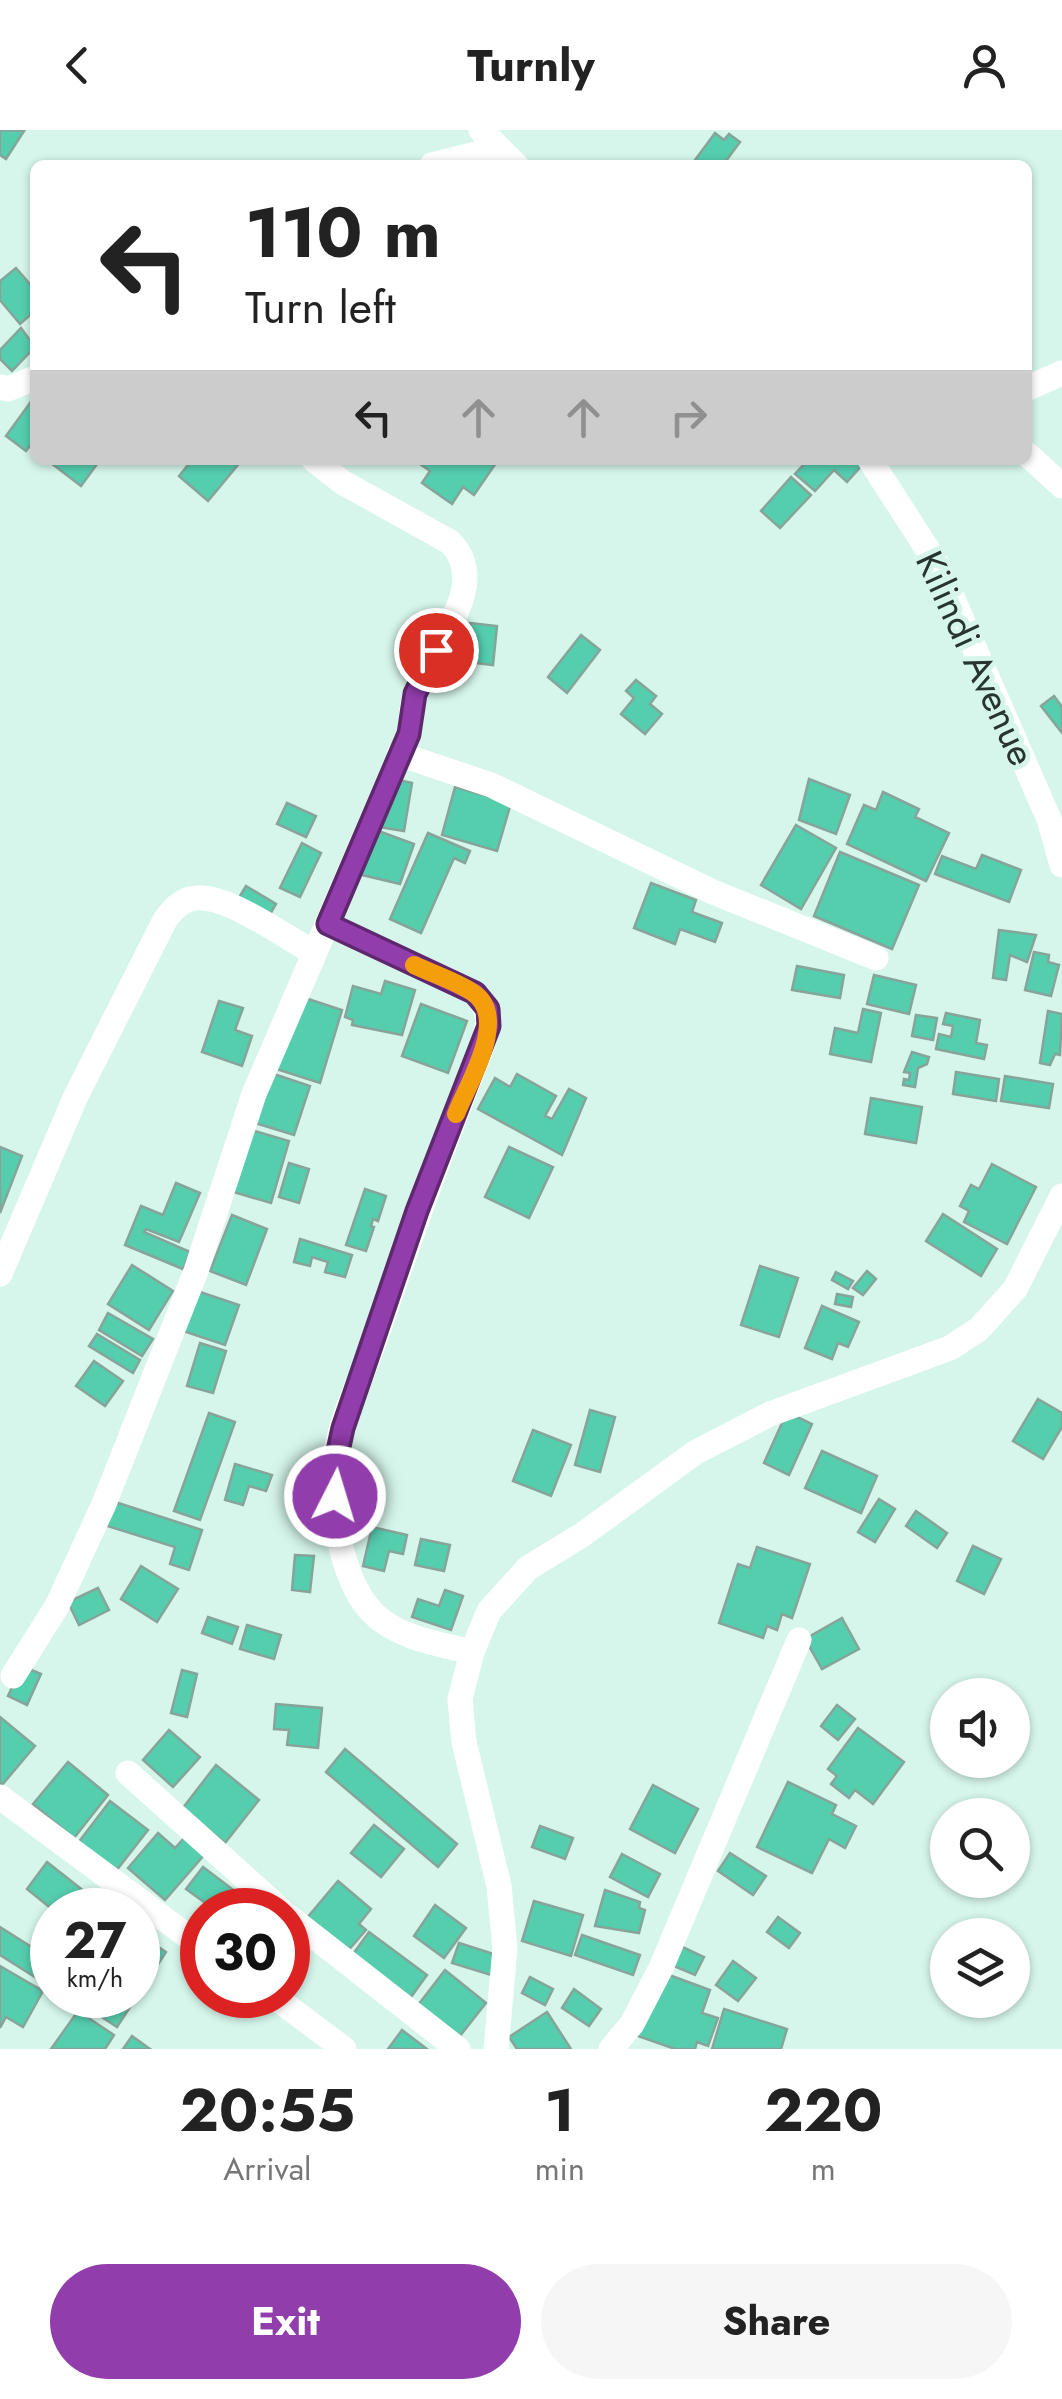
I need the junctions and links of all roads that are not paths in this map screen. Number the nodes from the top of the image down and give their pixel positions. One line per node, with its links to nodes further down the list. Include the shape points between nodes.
1 (498, 148): 2 (street)
2 (451, 160)
3 (1062, 373): 5 (street)
4 (30, 380): 6 (street)
5 (1032, 386)
6 (3, 393)
7 (1032, 460): 10 (street)
8 (320, 465): 11 (street, via 450,542 468,572 415,694)
9 (873, 465): 12 (street, Kilindi Avenue, via 939,566 1050,819)
10 (1062, 486)
11 (399, 754): 13 (street); 15 (street, via 491,785 713,892)
12 (1062, 865)
13 (328, 924): 14 (street); 19 (street, via 475,993 488,1009 485,1038 417,1211 333,1474 352,1580 374,1614 412,1636)
14 (313, 952): 17 (street, via 225,904 195,898 177,905 75,1098); 20 (street, via 104,1504 57,1606)
15 (876, 958)
16 (1062, 1196): 19 (street, via 1015,1289 979,1329 950,1348 770,1414 696,1452 528,1568 490,1612)
17 (0, 1274)
18 (798, 1640): 30 (street, via 660,1968)
19 (472, 1652): 29 (street, via 460,1700 464,1742 498,1886 505,1948)
20 (13, 1676)
21 (128, 1773): 23 (street)
22 (0, 1797): 24 (street)
23 (256, 1888)
24 (180, 1931)
25 (310, 1933): 28 (street)
26 (303, 2018): 27 (street)
27 (344, 2049)
28 (458, 2049)
29 (496, 2049)
30 (612, 2049)

